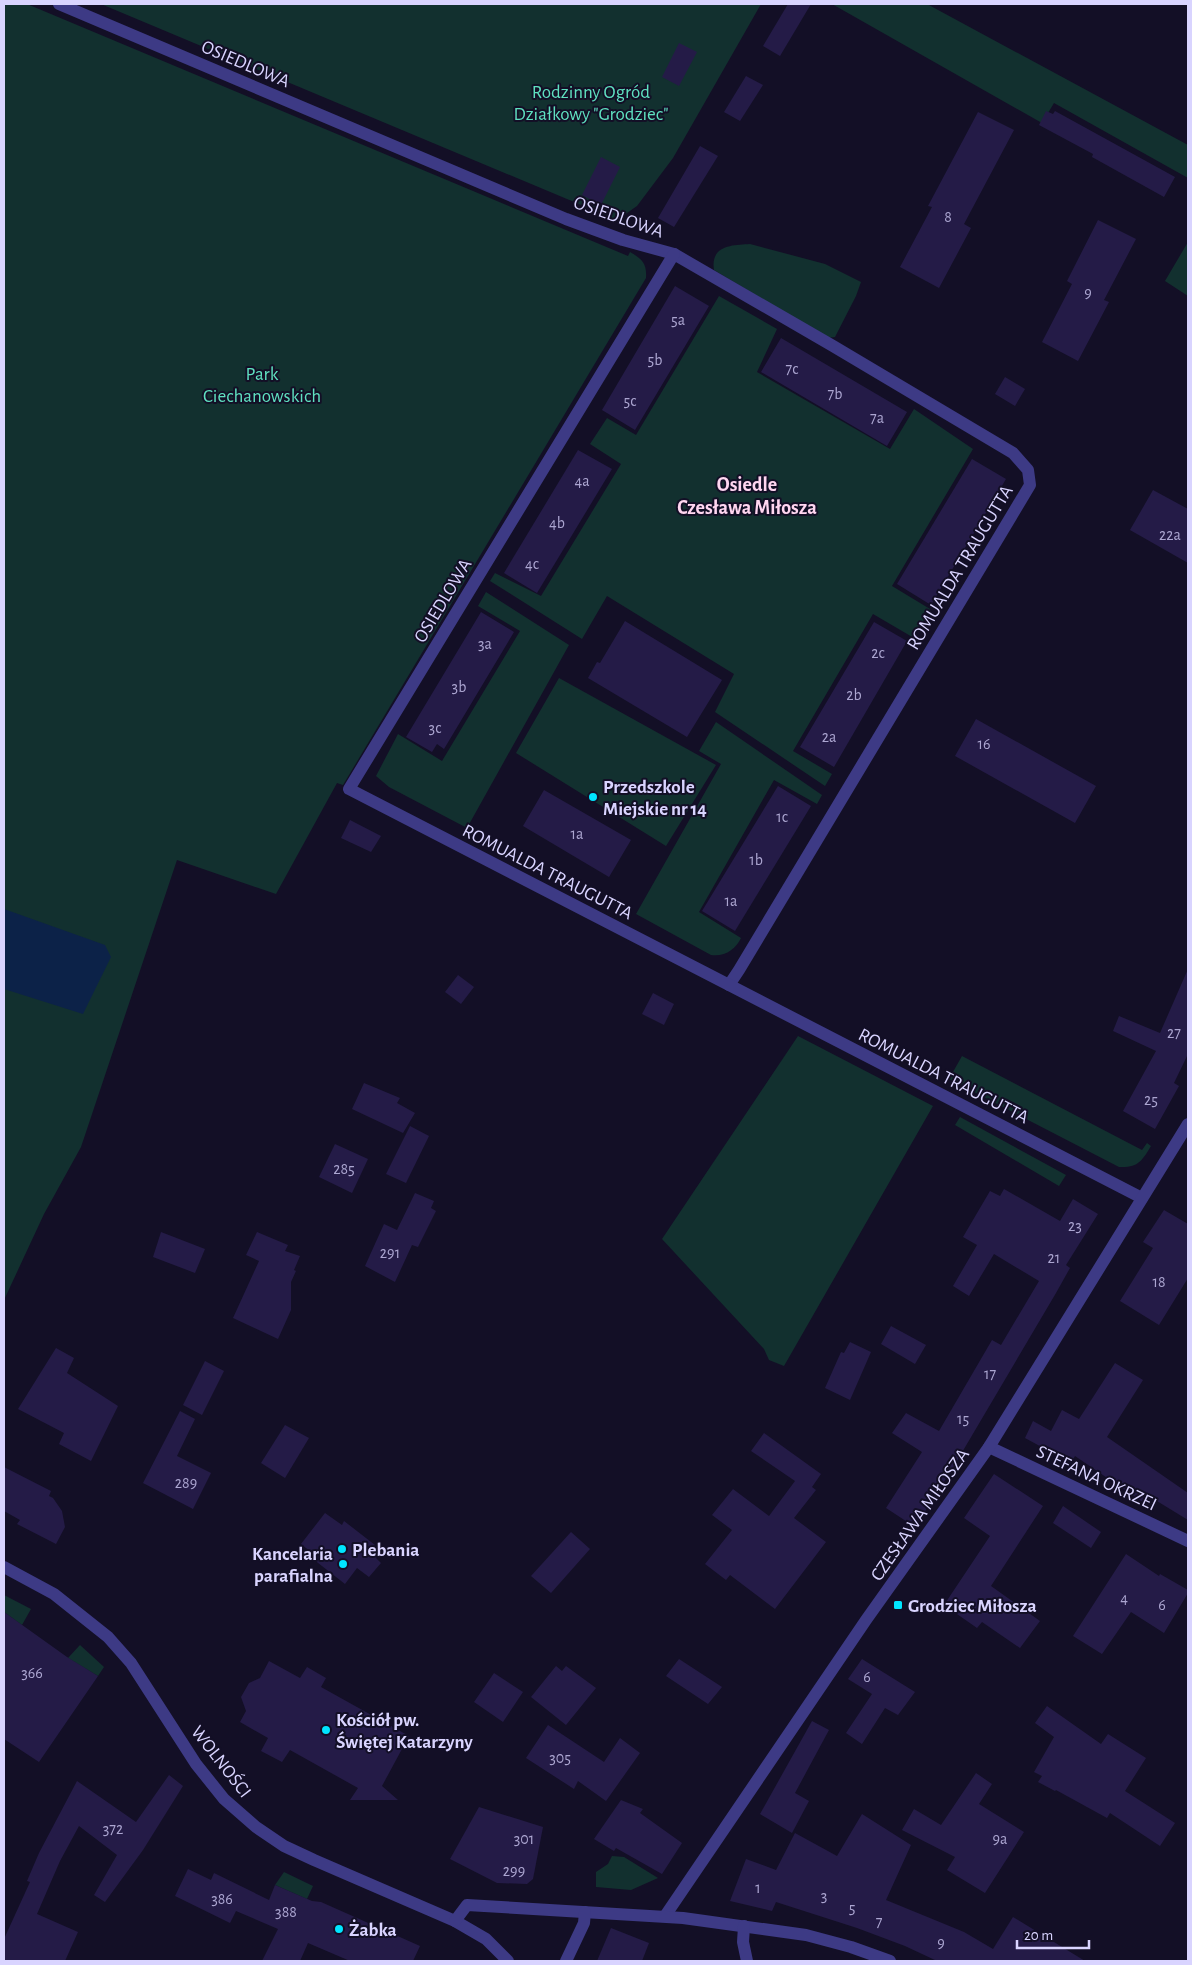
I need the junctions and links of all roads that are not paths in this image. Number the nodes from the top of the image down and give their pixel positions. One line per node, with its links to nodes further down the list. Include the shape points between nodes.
1 (59, 4): 2 (street, OSIEDLOWA, via 566,218 624,240)
2 (674, 254): 3 (street, OSIEDLOWA); 4 (street, ROMUALDA TRAUGUTTA, via 1013,453 1028,470 1030,485)
3 (349, 789): 4 (street, ROMUALDA TRAUGUTTA)
4 (729, 985): 6 (street, ROMUALDA TRAUGUTTA)
5 (1188, 1124): 6 (street, CZESŁAWA MIŁOSZA)
6 (1142, 1198): 7 (street, CZESŁAWA MIŁOSZA)
7 (990, 1447): 8 (street, STEFANA OKRZEI); 11 (street, CZESŁAWA MIŁOSZA, via 866,1620)
8 (1188, 1541)
9 (4, 1567): 12 (street, WOLNOŚCI, via 54,1594 108,1637 131,1663 196,1764 224,1799 256,1827 284,1846)
10 (585, 1912): 11 (street); 12 (street, via 467,1905); 15 (street, via 584,1923)
11 (665, 1916): 13 (street)
12 (455, 1920): 14 (street, WOLNOŚCI, via 486,1939)
13 (744, 1926): 16 (street); 17 (street, via 806,1935)
14 (508, 1961)
15 (566, 1961)
16 (747, 1961)
17 (890, 1961)

